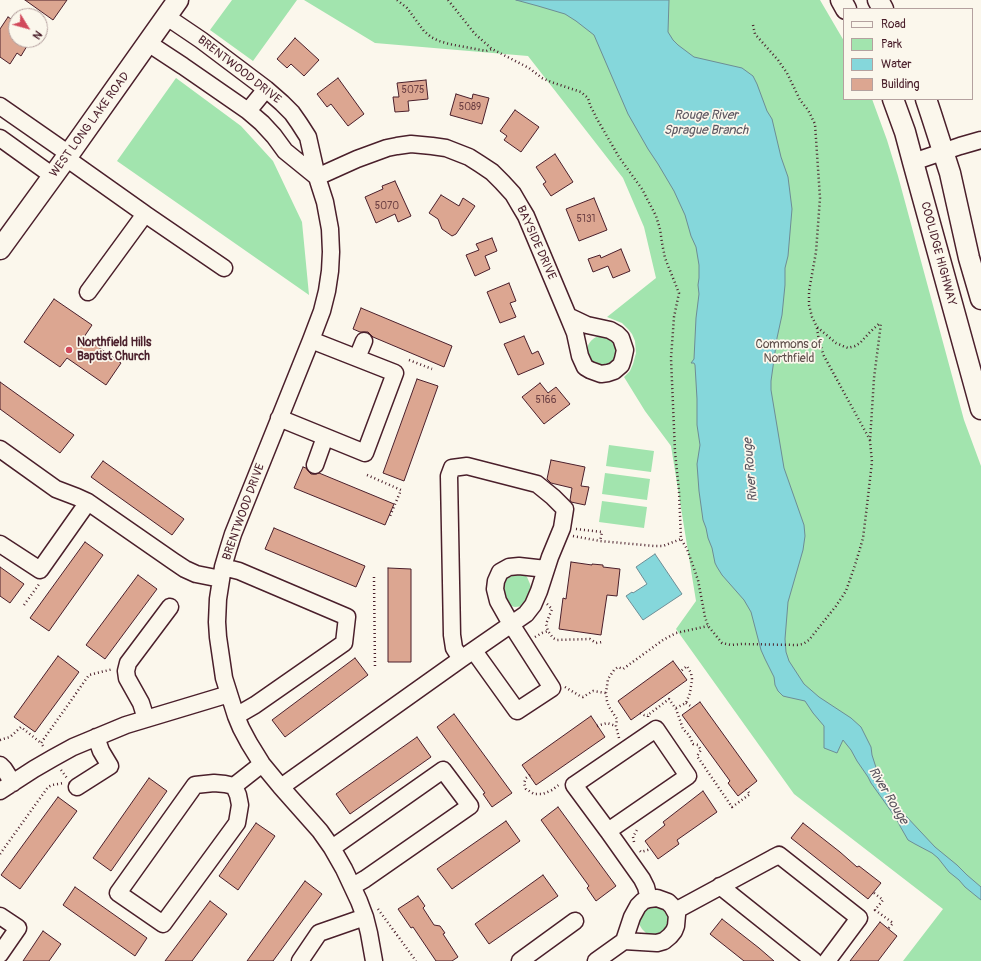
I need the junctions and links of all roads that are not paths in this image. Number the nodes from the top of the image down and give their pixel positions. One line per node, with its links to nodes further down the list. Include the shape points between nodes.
1 (178, 0): 2 (main road, WEST LONG LAKE ROAD)
2 (167, 17): 3 (main road, WEST LONG LAKE ROAD); 4 (street, BRENTWOOD DRIVE)
3 (148, 43): 8 (street); 12 (main road, WEST LONG LAKE ROAD)
4 (266, 89): 8 (street); 15 (street, BRENTWOOD DRIVE, via 292,113 308,137)
5 (893, 100): 13 (main road, COOLIDGE HIGHWAY)
6 (926, 100): 11 (main road)
7 (0, 106): 12 (street)
8 (248, 110): 15 (street, via 285,151)
9 (0, 138): 14 (street)
10 (981, 140): 11 (street)
11 (943, 152): 13 (street); 20 (main road)
12 (68, 156): 14 (main road, WEST LONG LAKE ROAD); 16 (street)
13 (914, 162): 25 (main road, COOLIDGE HIGHWAY)
14 (54, 176): 17 (main road, WEST LONG LAKE ROAD)
15 (317, 177): 21 (street, BAYSIDE DRIVE, via 357,158 387,148 411,144 446,148 469,157 492,172 513,194 529,223); 22 (street, BRENTWOOD DRIVE, via 325,202 331,252 327,291)
16 (145, 214): 18 (street); 19 (street)
17 (0, 249)
18 (224, 268)
19 (88, 292)
20 (981, 299)
21 (568, 316)
22 (311, 340): 24 (street); 26 (street, BRENTWOOD DRIVE)
23 (364, 341): 24 (street)
24 (357, 358): 27 (street, via 395,373 365,453)
25 (981, 409)
26 (280, 418): 27 (street); 33 (street, BRENTWOOD DRIVE, via 233,534)
27 (325, 437): 29 (street)
28 (0, 449): 30 (street, via 56,489)
29 (315, 464)
30 (88, 502): 31 (street, via 40,570); 33 (street, via 185,569 196,574)
31 (0, 544)
32 (546, 569): 35 (street, via 533,605 526,614); 35 (street, via 519,566 509,567 500,572 495,589 498,602); 36 (street, via 561,530 565,509 537,484 467,466 452,468 449,476 452,635 454,648)
33 (222, 573): 37 (street, BRENTWOOD DRIVE, via 217,622 221,666); 38 (street, via 239,571 347,617 344,643)
34 (170, 606): 39 (street, via 128,663 126,671)
35 (511, 624): 36 (street); 36 (street, via 552,688 517,712)
36 (467, 655): 46 (street)
37 (228, 694): 38 (street, BRENTWOOD DRIVE); 39 (street)
38 (236, 716): 41 (street, BRENTWOOD DRIVE)
39 (146, 720): 40 (street)
40 (96, 737): 44 (street, via 53,758); 45 (street, via 110,766)
41 (262, 764): 43 (street); 46 (street, BRENTWOOD DRIVE)
42 (0, 765): 44 (street, via 4,769)
43 (234, 786): 43 (street, via 240,805 237,823 163,924 118,893 195,785 214,783)
44 (6, 787)
45 (77, 787)
46 (281, 787): 48 (street, BRENTWOOD DRIVE)
47 (608, 831): 47 (street, via 688,776 656,729 574,785); 51 (street, via 642,879)
48 (332, 848): 49 (street, BRENTWOOD DRIVE); 49 (street, via 443,770 470,806)
49 (353, 886): 53 (street, BRENTWOOD DRIVE)
50 (720, 886): 52 (street); 62 (street); 63 (street, via 779,856 859,918)
51 (649, 899): 52 (street, via 662,899); 56 (street, via 642,901 635,911)
52 (675, 911): 56 (street, via 676,926 664,941)
53 (370, 912): 58 (street, via 319,933); 59 (street, BRENTWOOD DRIVE, via 369,933)
54 (0, 916): 57 (street, via 18,928)
55 (575, 921): 60 (street)
56 (624, 941): 61 (street)
57 (0, 954)
58 (300, 961)
59 (374, 961)
60 (520, 961)
61 (596, 961)
62 (814, 961)
63 (827, 961)

